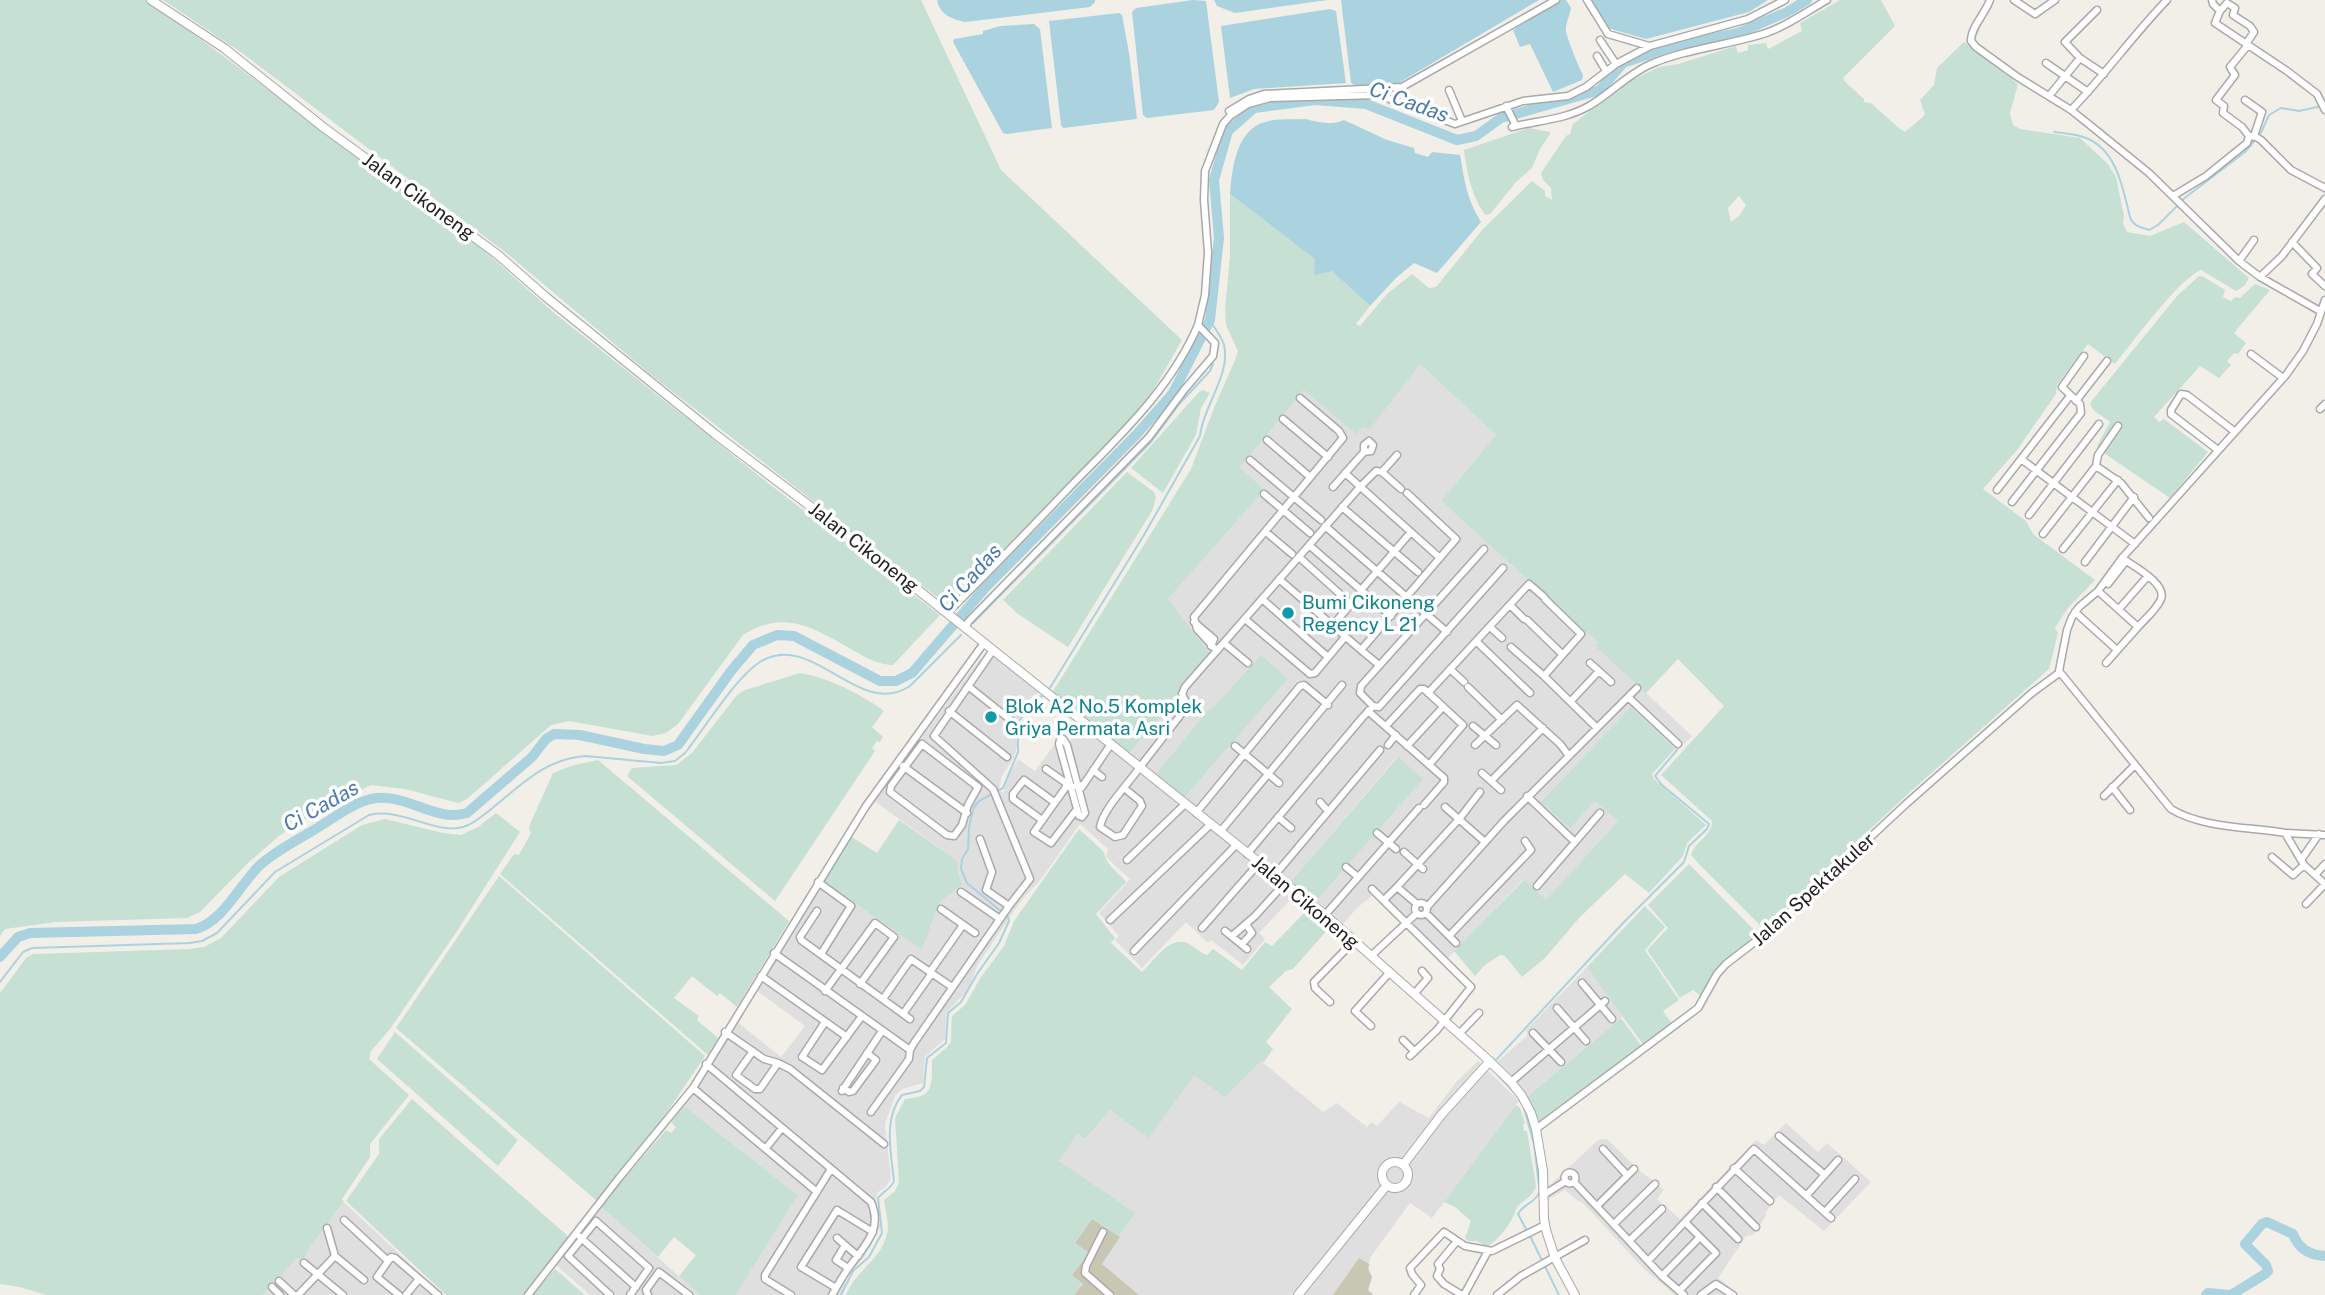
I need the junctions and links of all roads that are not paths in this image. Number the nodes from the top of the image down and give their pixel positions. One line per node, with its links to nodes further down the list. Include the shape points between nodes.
1 (151, 0): 113 (street, Jalan Cikoneng, via 224,48 323,127 498,254 585,329)
2 (1556, 0): 32 (street, via 1402,87 1264,94)
3 (1587, 0): 18 (street, via 1608,34)
4 (1785, 0): 18 (street, via 1748,19)
5 (1828, 0): 33 (street, via 1776,29 1650,64 1569,116 1514,127)
6 (1990, 0): 28 (street, via 1971,41)
7 (2014, 0): 8 (street, via 2037,14)
8 (2055, 0)
9 (2212, 0): 13 (street)
10 (2163, 1): 24 (street)
11 (2236, 4): 13 (street, via 2226,2); 14 (street, via 2232,14)
12 (2097, 10): 20 (street, via 2065,42)
13 (2220, 11): 15 (street, via 2214,21)
14 (2239, 19): 15 (street); 17 (street, via 2253,32)
15 (2230, 33): 17 (street)
16 (1600, 40): 22 (street)
17 (2247, 45): 30 (street, via 2317,94); 35 (street, via 2230,67 2235,75 2216,100 2224,106 2223,113)
18 (1650, 46): 22 (street)
19 (1597, 57): 23 (street)
20 (2080, 58): 24 (street); 25 (street)
21 (2046, 63): 25 (street)
22 (1616, 64): 23 (street)
23 (1606, 71): 33 (street, via 1568,96 1529,100)
24 (2104, 74): 27 (street)
25 (2066, 76): 27 (street); 28 (street)
26 (1449, 90): 34 (street)
27 (2088, 92): 31 (street)
28 (2049, 96): 31 (street)
29 (2245, 100): 35 (street, via 2262,112)
30 (2323, 106)
31 (2071, 110): 37 (street)
32 (1229, 111)
33 (1509, 111): 34 (street)
34 (1462, 121): 47 (street, via 1451,124 1379,95 1270,98 1236,111 1223,124 1205,171 1208,263)
35 (2254, 137): 36 (street, via 2291,170); 37 (street)
36 (2325, 188)
37 (2174, 197): 41 (street)
38 (2325, 199): 40 (street)
39 (2254, 240): 41 (street)
40 (2292, 242): 42 (street); 43 (street, via 2317,268 2312,274)
41 (2239, 261): 42 (street)
42 (2260, 277): 45 (street)
43 (2325, 286)
44 (2325, 300): 45 (street)
45 (2320, 311): 46 (street)
46 (2317, 324): 48 (street); 52 (street)
47 (1199, 326): 113 (street, via 1147,407); 118 (street, via 1214,340 1213,356 1149,437)
48 (2325, 329)
49 (2251, 354): 52 (street)
50 (2084, 356): 54 (street, via 2063,385)
51 (2107, 361): 54 (street)
52 (2283, 378): 58 (street)
53 (1300, 398): 63 (street, via 1343,436)
54 (2073, 398): 64 (street); 67 (street, via 2081,413)
55 (1283, 419): 63 (street)
56 (2099, 424): 72 (street)
57 (2118, 425): 66 (street)
58 (2234, 431): 60 (street); 60 (street, via 2181,394 2171,414)
59 (1267, 440): 70 (street)
60 (2218, 450): 92 (street)
61 (1364, 453): 69 (street)
62 (1397, 455): 68 (street)
63 (1328, 457): 70 (street)
64 (2021, 459): 67 (street); 75 (street)
65 (1250, 460): 78 (street)
66 (2095, 466): 71 (street); 79 (street)
67 (2036, 470): 72 (street); 80 (street)
68 (1382, 472): 74 (street, via 1376,471); 98 (street, via 1456,538)
69 (1345, 473): 73 (street); 74 (street)
70 (1310, 477): 78 (street)
71 (2118, 480): 77 (street); 83 (street)
72 (2054, 485): 79 (street); 84 (street)
73 (1333, 486)
74 (1360, 487): 81 (street); 89 (street)
75 (1997, 490)
76 (1264, 494): 82 (street)
77 (2134, 497): 85 (street); 87 (street)
78 (1295, 498): 82 (street); 86 (street)
79 (2072, 498): 83 (street); 91 (street)
80 (2012, 502)
81 (1342, 507): 86 (street); 96 (street)
82 (1283, 510): 88 (street); 90 (street)
83 (2092, 513): 87 (street); 94 (street)
84 (2029, 515)
85 (2149, 518)
86 (1323, 523): 93 (street); 102 (street)
87 (2112, 527): 92 (street); 100 (street)
88 (1266, 531): 97 (street); 128 (street, via 1195,617 1194,622 1214,639)
89 (1411, 532): 96 (street); 98 (street)
90 (1310, 533)
91 (2043, 534)
92 (2135, 544): 99 (street)
93 (1309, 545): 97 (street); 106 (street)
94 (2063, 549)
95 (1484, 550): 114 (street)
96 (1395, 551): 102 (street); 103 (street)
97 (1296, 556): 105 (street); 117 (street, via 1352,604)
98 (1440, 558): 108 (street)
99 (2124, 560): 104 (street); 107 (street)
100 (2085, 562)
101 (1503, 568): 121 (street)
102 (1377, 571): 106 (street); 108 (street)
103 (1419, 572)
104 (2147, 577): 111 (street); 120 (street, via 2159,585 2162,597)
105 (1279, 579): 109 (street); 117 (street)
106 (1361, 590): 115 (street)
107 (2099, 592): 111 (street); 112 (street)
108 (1408, 597): 114 (street); 115 (street)
109 (1262, 599): 116 (street); 133 (street)
110 (1510, 605): 119 (street); 132 (street); 132 (street, via 1529,584 1545,598 1581,634)
111 (2119, 609): 120 (street)
112 (2075, 612): 131 (street); 140 (street)
113 (948, 614): 118 (street, Jalan Cikoneng)
114 (1427, 614): 121 (street); 137 (street)
115 (1391, 616): 130 (street)
116 (1245, 619): 126 (street); 133 (street, via 1310,674)
117 (1333, 625): 122 (street)
118 (964, 627): 125 (street, Jalan Cikoneng)
119 (1490, 627): 123 (street); 124 (street)
120 (2138, 627): 131 (street)
121 (1447, 632): 152 (street, via 1379,707)
122 (1345, 637): 130 (street); 133 (street)
123 (1502, 638)
124 (1476, 641): 138 (street); 147 (street)
125 (984, 643): 129 (street, Jalan Cikoneng); 173 (street)
126 (1224, 643): 128 (street); 134 (street)
127 (1511, 647): 141 (street)
128 (1214, 649): 176 (street, via 1182,692 1186,708)
129 (993, 650): 144 (street); 162 (street, Jalan Cikoneng)
130 (1361, 650): 137 (street)
131 (2118, 650): 136 (street)
132 (1563, 654): 141 (street)
133 (1328, 657)
134 (1248, 663)
135 (1590, 663): 139 (street)
136 (2106, 663)
137 (1379, 666): 152 (street, via 1359,689)
138 (1450, 669): 146 (street); 154 (street)
139 (1599, 671): 142 (street); 149 (street)
140 (2059, 673): 175 (street); 304 (street, Jalan Spektakuler, via 1916,795 1773,928 1726,964 1698,1007)
141 (1544, 676): 149 (street)
142 (1611, 682)
143 (1342, 685): 150 (street)
144 (968, 686): 153 (street); 155 (street)
145 (1637, 688): 148 (street)
146 (1428, 693): 151 (street); 156 (street, via 1419,689)
147 (1530, 693)
148 (1628, 697): 159 (street); 163 (street)
149 (1570, 701): 159 (street)
150 (1328, 705): 170 (street, via 1302,685); 181 (street)
151 (1443, 706): 168 (street); 174 (street, via 1463,726)
152 (1370, 708): 156 (street); 202 (street, via 1292,794)
153 (949, 711): 172 (street); 245 (street, via 934,738 993,789 1030,878)
154 (1502, 720): 158 (street, via 1519,706); 161 (street)
155 (1013, 722)
156 (1386, 726): 160 (street)
157 (1473, 726): 161 (street)
158 (1543, 728): 171 (street); 184 (street)
159 (1597, 728): 171 (street)
160 (1396, 735): 164 (street); 168 (street)
161 (1486, 735): 165 (street); 166 (street)
162 (1111, 744): 176 (street, Jalan Cikoneng); 178 (street)
163 (1678, 744)
164 (1388, 745)
165 (1475, 745)
166 (1496, 745)
167 (1235, 746): 170 (street)
168 (1407, 746): 174 (street)
169 (1380, 750): 198 (street)
170 (1244, 754): 181 (street); 200 (street)
171 (1569, 756): 191 (street)
172 (1007, 757)
173 (902, 764): 199 (street); 199 (street, via 924,745 977,785); 199 (street, via 892,795 951,837); 231 (street, via 866,806)
174 (1429, 765): 213 (street, via 1444,780)
175 (2135, 765): 186 (street); 209 (street, via 2179,814)
176 (1139, 767): 187 (street); 195 (street, Jalan Cikoneng)
177 (1046, 768): 188 (street)
178 (1093, 770): 182 (street); 188 (street)
179 (1030, 772): 183 (street)
180 (1482, 773): 184 (street)
181 (1269, 775): 185 (street); 207 (street)
182 (1102, 777)
183 (1024, 780): 193 (street); 204 (street, via 1012,798)
184 (1491, 781): 189 (street)
185 (1279, 783)
186 (2112, 787): 192 (street); 197 (street)
187 (1124, 788): 187 (street, via 1100,824 1115,837 1123,835 1142,806)
188 (1075, 789): 188 (street, via 1059,744 1063,739 1067,745); 193 (street); 204 (street, via 1084,816 1079,817 1077,809 1051,844 1034,832)
189 (1501, 790)
190 (1480, 792): 203 (street)
191 (1527, 796): 214 (street); 215 (street)
192 (2104, 796)
193 (1054, 802): 204 (street)
194 (1320, 802): 198 (street)
195 (1185, 804): 200 (street, Jalan Cikoneng); 221 (street)
196 (1445, 807): 203 (street)
197 (2130, 810)
198 (1328, 811): 229 (street)
199 (967, 813)
200 (1196, 813): 205 (street, Jalan Cikoneng)
201 (1600, 813): 215 (street)
202 (1278, 817): 206 (street); 219 (street)
203 (1460, 818): 214 (street); 224 (street)
204 (1042, 820)
205 (1210, 825): 207 (street, Jalan Cikoneng); 247 (street)
206 (1291, 828)
207 (1220, 832): 216 (street, Jalan Cikoneng)
208 (1377, 833): 213 (street)
209 (2285, 833): 210 (street); 222 (street)
210 (2322, 834): 222 (street)
211 (980, 839): 245 (street, via 992,872 986,890)
212 (1525, 841): 255 (street, via 1531,850)
213 (1387, 842): 217 (street); 230 (street)
214 (1485, 842): 242 (street)
215 (1575, 842): 234 (street)
216 (1236, 845): 219 (street, Jalan Cikoneng); 258 (street)
217 (1396, 849)
218 (1404, 852): 224 (street)
219 (1247, 854): 223 (street, Jalan Cikoneng)
220 (2272, 858): 222 (street, via 2293,875)
221 (1127, 860)
222 (2303, 862): 228 (street)
223 (1259, 863): 229 (street, Jalan Cikoneng); 251 (street)
224 (1417, 863): 227 (street); 235 (street)
225 (2325, 864): 228 (street)
226 (1346, 867): 230 (street)
227 (1423, 869)
228 (2315, 875): 233 (street)
229 (1274, 876): 232 (street, Jalan Cikoneng)
230 (1358, 877): 246 (street)
231 (818, 882): 259 (street); 260 (street, via 851,906)
232 (1284, 884): 246 (street, Jalan Cikoneng); 249 (street)
233 (2325, 884): 240 (street)
234 (1537, 886)
235 (1397, 887): 238 (street); 239 (street)
236 (1372, 889): 238 (street)
237 (961, 892): 245 (street)
238 (1384, 901): 248 (street)
239 (1417, 904): 242 (street, via 1424,903); 244 (street)
240 (2306, 904)
241 (941, 909): 250 (street)
242 (1426, 910): 244 (street); 255 (street)
243 (817, 911): 260 (street, via 800,939)
244 (1417, 913): 248 (street)
245 (1004, 914): 269 (street)
246 (1325, 915): 256 (street, Jalan Cikoneng)
247 (1110, 920)
248 (1407, 923): 261 (street); 281 (street, via 1471,987)
249 (1246, 924): 254 (street); 254 (street, via 1252,933 1244,946)
250 (963, 925): 253 (street); 265 (street)
251 (1202, 928)
252 (1224, 930): 254 (street)
253 (975, 933)
254 (1232, 936)
255 (1449, 936): 257 (street)
256 (1354, 941): 261 (street, Jalan Cikoneng); 273 (street, via 1313,984)
257 (1456, 943)
258 (1134, 951)
259 (774, 953): 266 (street); 270 (street)
260 (821, 954): 262 (street)
261 (1371, 956): 264 (street, Jalan Cikoneng)
262 (840, 969): 268 (street); 268 (street, via 874,923 894,936); 270 (street)
263 (1422, 971): 271 (street, via 1428,978)
264 (1390, 972): 271 (street, Jalan Cikoneng); 283 (street, via 1355,1011)
265 (931, 973): 269 (street); 272 (street, via 910,959); 277 (street)
266 (761, 975): 282 (street); 286 (street)
267 (1582, 983): 274 (street)
268 (860, 984): 272 (street)
269 (952, 988): 293 (street)
270 (825, 991): 278 (street)
271 (1415, 993): 281 (street, Jalan Cikoneng)
272 (883, 999): 277 (street)
273 (1330, 1002)
274 (1603, 1003): 280 (street); 284 (street)
275 (1557, 1008): 284 (street)
276 (1479, 1013): 288 (street)
277 (903, 1014): 279 (street)
278 (862, 1016): 285 (street); 289 (street)
279 (910, 1019)
280 (1612, 1019)
281 (1444, 1021): 288 (street, Jalan Cikoneng); 290 (street, via 1412,1054)
282 (825, 1022): 289 (street); 289 (street, via 803,1058 821,1070)
283 (1371, 1026)
284 (1574, 1027): 291 (street); 292 (street)
285 (883, 1031): 293 (street); 301 (street, via 867,1053 876,1060 853,1091)
286 (725, 1032): 294 (street); 298 (street)
287 (1533, 1033): 292 (street)
288 (1459, 1034): 295 (street, Jalan Cikoneng)
289 (847, 1037)
290 (1403, 1040)
291 (1586, 1041)
292 (1549, 1049): 296 (street); 299 (street)
293 (910, 1050): 302 (street, via 909,1059)
294 (753, 1051): 297 (street); 297 (street, via 736,1075 755,1089 760,1089)
295 (1490, 1061): 299 (street, Jalan Cikoneng); 310 (street)
296 (1561, 1062)
297 (778, 1063): 306 (street)
298 (706, 1064): 300 (street); 303 (street)
299 (1511, 1082): 304 (street, Jalan Cikoneng, via 1528,1106)
300 (692, 1088): 307 (street); 337 (street)
301 (843, 1089)
302 (871, 1112)
303 (782, 1128): 307 (street); 313 (street)
304 (1536, 1129): 321 (street, Jalan Cikoneng)
305 (1779, 1136): 315 (street)
306 (884, 1144)
307 (766, 1148): 320 (street)
308 (1603, 1149): 314 (street)
309 (1838, 1160): 315 (street)
310 (1403, 1165): 318 (street, via 1385,1167 1382,1174); 318 (street, via 1408,1174 1404,1185)
311 (1634, 1168): 314 (street)
312 (1734, 1168): 319 (street); 322 (street, via 1754,1149); 323 (street)
313 (831, 1169): 320 (street); 335 (street, via 871,1202)
314 (1627, 1175): 325 (street)
315 (1825, 1175): 322 (street)
316 (1855, 1179): 327 (street)
317 (1655, 1184): 331 (street)
318 (1387, 1185): 377 (street)
319 (1716, 1186): 324 (street); 333 (street)
320 (817, 1192): 374 (street, via 765,1275)
321 (1545, 1195): 325 (street, via 1571,1173); 332 (street, Jalan Cikoneng)
322 (1806, 1196): 327 (street)
323 (1770, 1201)
324 (1702, 1203): 330 (street); 340 (street)
325 (1597, 1206): 331 (street)
326 (1662, 1209): 343 (street)
327 (1825, 1212): 328 (street)
328 (1831, 1219)
329 (344, 1220): 349 (street)
330 (1685, 1222): 338 (street); 350 (street)
331 (1614, 1224): 343 (street)
332 (1545, 1225): 345 (street); 348 (street, Jalan Cikoneng)
333 (1756, 1227)
334 (327, 1228): 346 (street)
335 (873, 1232): 347 (street); 361 (street, via 837,1210 801,1267)
336 (1103, 1232): 360 (street, via 1086,1266 1087,1276)
337 (579, 1236): 359 (street); 359 (street, via 598,1221 648,1267); 369 (street); 370 (street, via 569,1258)
338 (1700, 1237): 354 (street); 362 (street, via 1715,1255)
339 (837, 1238): 344 (street)
340 (1738, 1239)
341 (1457, 1241): 345 (street); 378 (street, via 1444,1232 1412,1265 1410,1270 1421,1285); 379 (street, via 1438,1264 1437,1276)
342 (1585, 1241): 348 (street)
343 (1629, 1241): 350 (street)
344 (845, 1245): 347 (street); 352 (street, via 836,1260)
345 (1488, 1251): 379 (street)
346 (335, 1256): 353 (street); 356 (street)
347 (858, 1256): 352 (street)
348 (1555, 1258): 380 (street); 381 (street, Jalan Cikoneng)
349 (388, 1261): 355 (street, via 395,1258); 366 (street, via 377,1278)
350 (1648, 1261): 354 (street)
351 (304, 1263): 353 (street)
352 (848, 1268): 361 (street)
353 (319, 1275): 364 (street); 365 (street)
354 (1662, 1276): 362 (street)
355 (419, 1279): 367 (street); 368 (street)
356 (364, 1280)
357 (279, 1281): 364 (street)
358 (272, 1287): 363 (street)
359 (636, 1287): 371 (street)
360 (1101, 1288): 375 (street); 376 (street)
361 (834, 1292)
362 (1681, 1293)
363 (280, 1295)
364 (296, 1295)
365 (343, 1295)
366 (399, 1295)
367 (406, 1295)
368 (438, 1295)
369 (528, 1295)
370 (610, 1295)
371 (630, 1295)
372 (648, 1295): 373 (street, via 646,1290 659,1272)
373 (689, 1295)
374 (791, 1295)
375 (1096, 1295)
376 (1110, 1295)
377 (1298, 1295)
378 (1414, 1295)
379 (1463, 1295)
380 (1497, 1295)
381 (1575, 1295)
382 (1701, 1295): 383 (street, via 1716,1284)
383 (1733, 1295)

